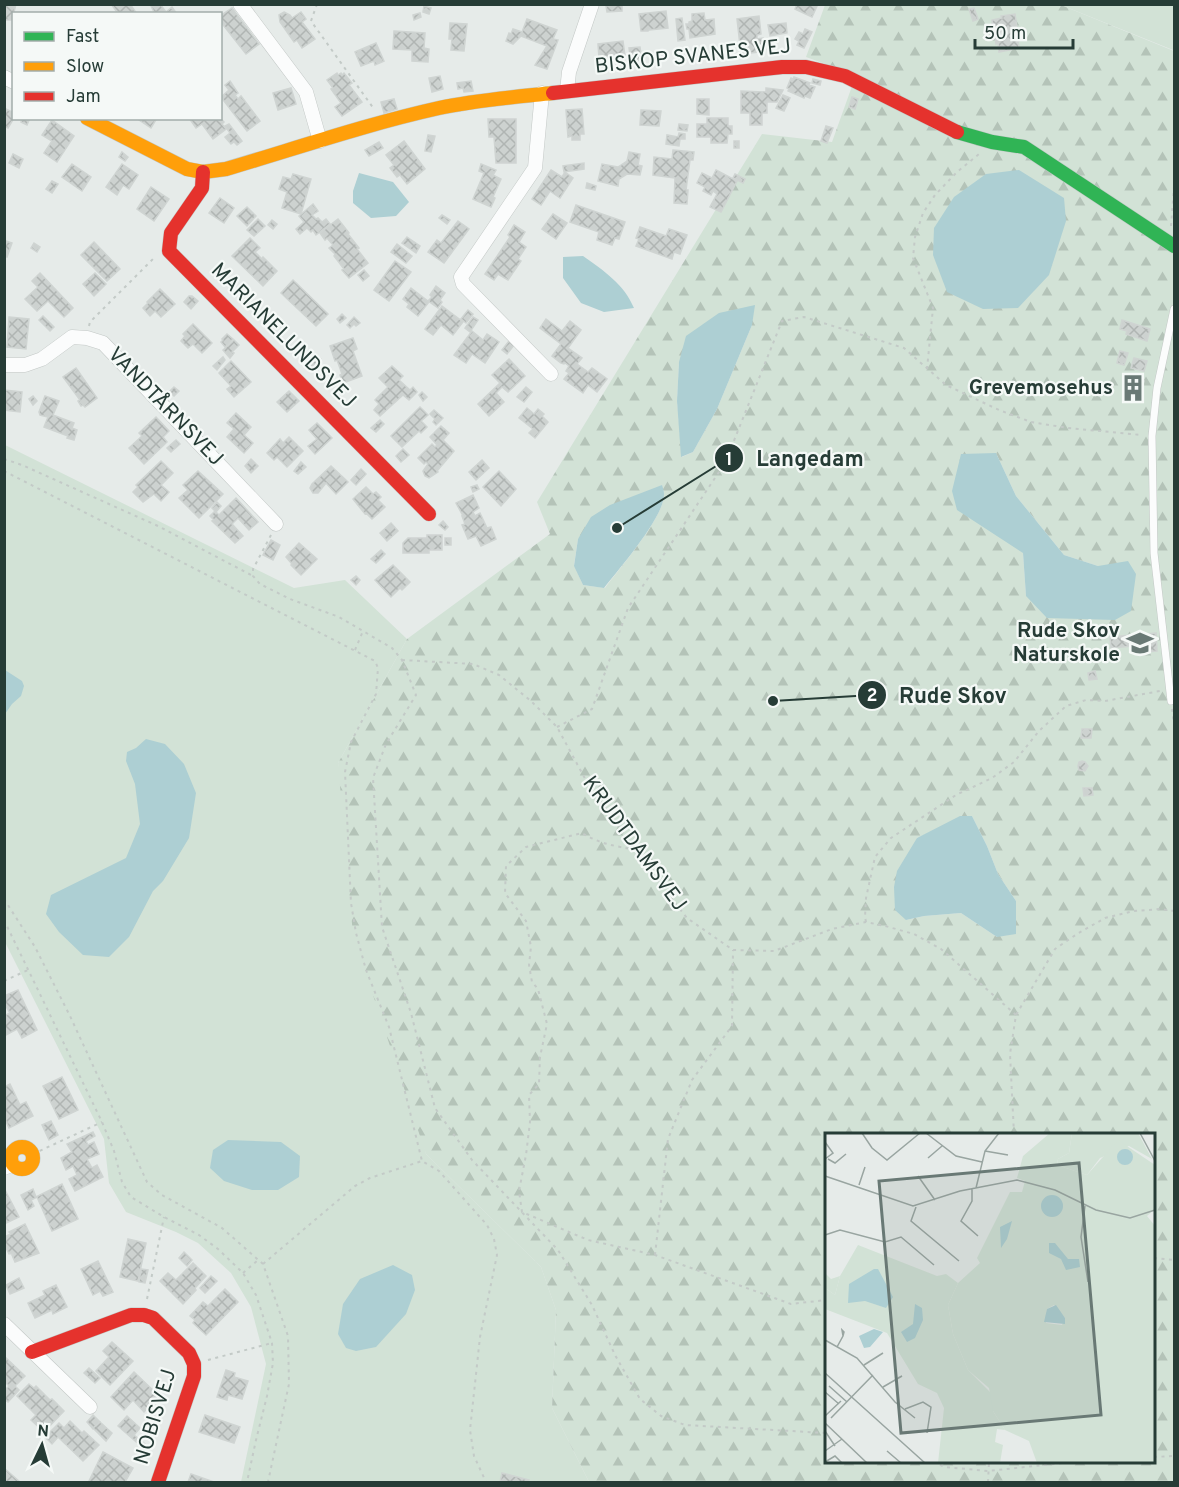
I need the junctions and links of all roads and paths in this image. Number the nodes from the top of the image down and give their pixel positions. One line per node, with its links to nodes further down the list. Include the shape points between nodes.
1 (240, 4): 8 (street, via 306,92)
2 (317, 4): 7 (path, via 311,21)
3 (592, 4): 4 (street, via 569,72)
4 (567, 91): 5 (street, BISKOP SVANES VEJ); 9 (street, BISKOP SVANES VEJ, via 806,67 845,76 954,131)
5 (542, 93): 7 (street, BISKOP SVANES VEJ, via 439,108); 18 (street, via 535,168 461,277 462,284)
6 (91, 120): 10 (street, BISKOP SVANES VEJ, via 187,169)
7 (385, 123): 8 (street, BISKOP SVANES VEJ)
8 (320, 141): 10 (street, BISKOP SVANES VEJ)
9 (992, 142): 12 (street, BISKOP SVANES VEJ, via 1024,147); 17 (path, via 935,195 923,213 915,237 913,258 933,309)
10 (203, 172): 13 (street, via 202,188 171,233)
11 (1174, 188): 12 (path)
12 (1172, 245)
13 (169, 250): 15 (path, via 154,258); 22 (street, MARIANELUNDSVEJ)
14 (1174, 309): 19 (lane, via 1157,388)
15 (90, 322)
16 (4, 365): 23 (street, VANDTÅRNSVEJ, via 25,365 42,359 72,337 103,343)
17 (927, 369): 19 (path, via 946,385 1031,422); 31 (path, via 904,348 804,317 782,321 725,463 628,608 592,709)
18 (551, 374)
19 (1152, 436): 28 (lane, via 1154,553)
20 (4, 459): 24 (path, via 158,526)
21 (4, 471): 26 (path)
22 (429, 514)
23 (276, 524): 24 (path)
24 (253, 576): 25 (path, via 260,584)
25 (363, 631): 26 (path); 27 (path, via 392,648)
26 (355, 651): 44 (path, via 375,661 378,668 376,694 351,742 345,772 351,903 366,970 389,1028)
27 (402, 660): 31 (path, KRUDTDAMSVEJ, via 473,664 499,675); 46 (path, via 416,695 386,744 373,778 382,927 411,1013 435,1108 472,1160)
28 (1169, 689): 29 (lane); 36 (path, via 1066,706 1014,762 891,838 875,857 866,898)
29 (1171, 701): 30 (path)
30 (1174, 724)
31 (557, 727): 32 (path, KRUDTDAMSVEJ, via 588,784)
32 (636, 850): 37 (path, KRUDTDAMSVEJ, via 687,918); 46 (path, via 607,845 582,833 526,847 506,866 505,893 526,921 531,947 528,965 547,1024 539,1084 529,1095 530,1122 519,1191)
33 (4, 899): 50 (path, via 35,946 147,1182 162,1195 222,1228)
34 (1174, 911): 40 (path, via 1134,911 1105,918 1077,934 1055,949)
35 (4, 920): 38 (path)
36 (866, 922): 37 (path, via 832,929 774,951); 40 (path, via 914,934 941,949)
37 (733, 950): 48 (path, via 732,1026 692,1080 668,1139)
38 (28, 970): 39 (path); 41 (path)
39 (4, 981)
40 (1016, 1015): 42 (path, via 1010,1054)
41 (102, 1122): 43 (path); 47 (path, via 131,1197)
42 (1014, 1133)
43 (33, 1154): 45 (street, via 32,1164 27,1168)
44 (422, 1161): 52 (path, via 355,1186); 71 (path, via 439,1171 494,1239 497,1255 480,1337 470,1430 474,1456)
45 (9, 1166)
46 (522, 1212): 48 (path, via 588,1240); 61 (path, via 558,1250 592,1305 640,1399 661,1416 685,1425)
47 (164, 1217): 53 (path, via 199,1235); 55 (path)
48 (656, 1255): 54 (path, via 791,1304)
49 (1155, 1258): 51 (path)
50 (258, 1260): 52 (path); 53 (path)
51 (1174, 1260)
52 (263, 1264): 70 (path, via 288,1335 289,1384)
53 (243, 1273): 57 (path, via 256,1295)
54 (825, 1300)
55 (144, 1315): 58 (street, via 131,1315); 59 (street, NOBISVEJ, via 153,1318 189,1353)
56 (4, 1324): 58 (street)
57 (272, 1343): 59 (path, NOBISVEJ); 69 (path, via 273,1363)
58 (32, 1352): 60 (street)
59 (194, 1364): 68 (street, NOBISVEJ, via 194,1376)
60 (90, 1407)
61 (825, 1432)
62 (1174, 1456): 63 (path)
63 (1155, 1457)
64 (937, 1463): 67 (path)
65 (988, 1463): 67 (path)
66 (1055, 1463): 67 (path)
67 (988, 1471): 72 (path)
68 (158, 1482)
69 (247, 1482)
70 (268, 1482)
71 (486, 1482)
72 (987, 1482)

